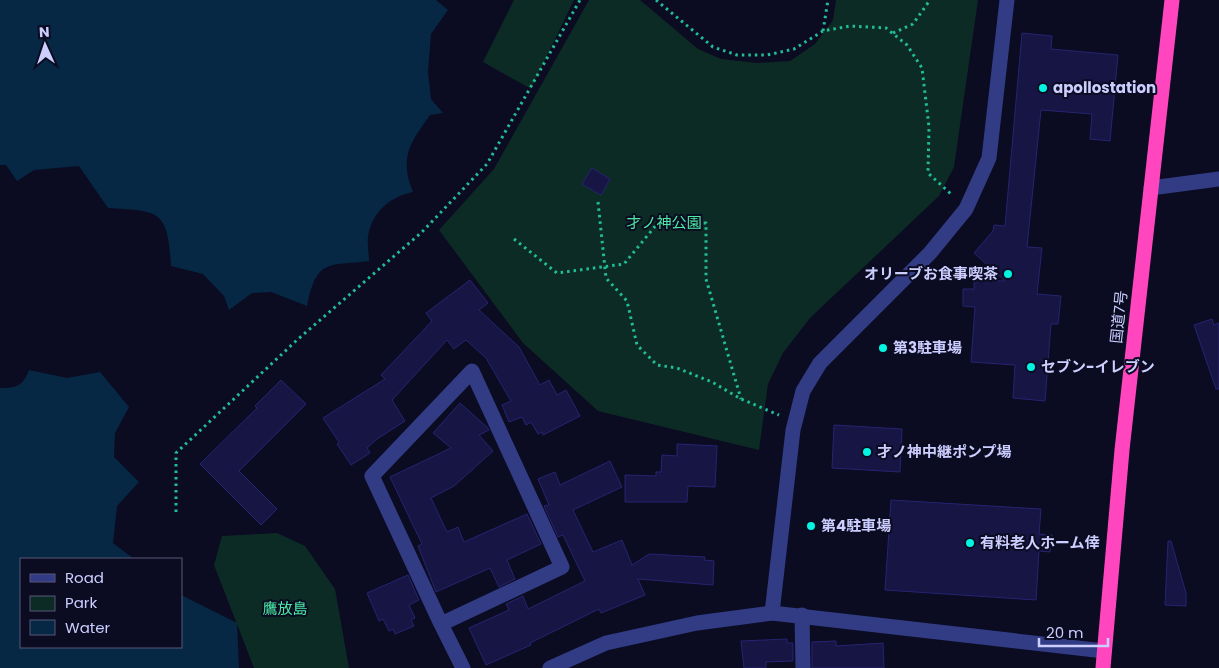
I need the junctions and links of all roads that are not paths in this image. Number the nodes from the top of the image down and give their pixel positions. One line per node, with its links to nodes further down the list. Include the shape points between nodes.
1 (1007, 0): 5 (street, via 989,158 966,209 930,253 820,362 803,391 795,422)
2 (1172, 0): 4 (highway, 国道7号)
3 (1219, 179): 4 (street)
4 (1151, 188): 8 (highway, 国道7号)
5 (772, 613): 6 (street); 10 (street, via 697,623 606,643)
6 (802, 615): 8 (street); 11 (street)
7 (440, 624): 7 (street, via 372,476 472,371 562,567); 9 (street)
8 (1104, 652): 12 (highway, 国道7号)
9 (463, 668)
10 (550, 668)
11 (803, 668)
12 (1103, 668)

